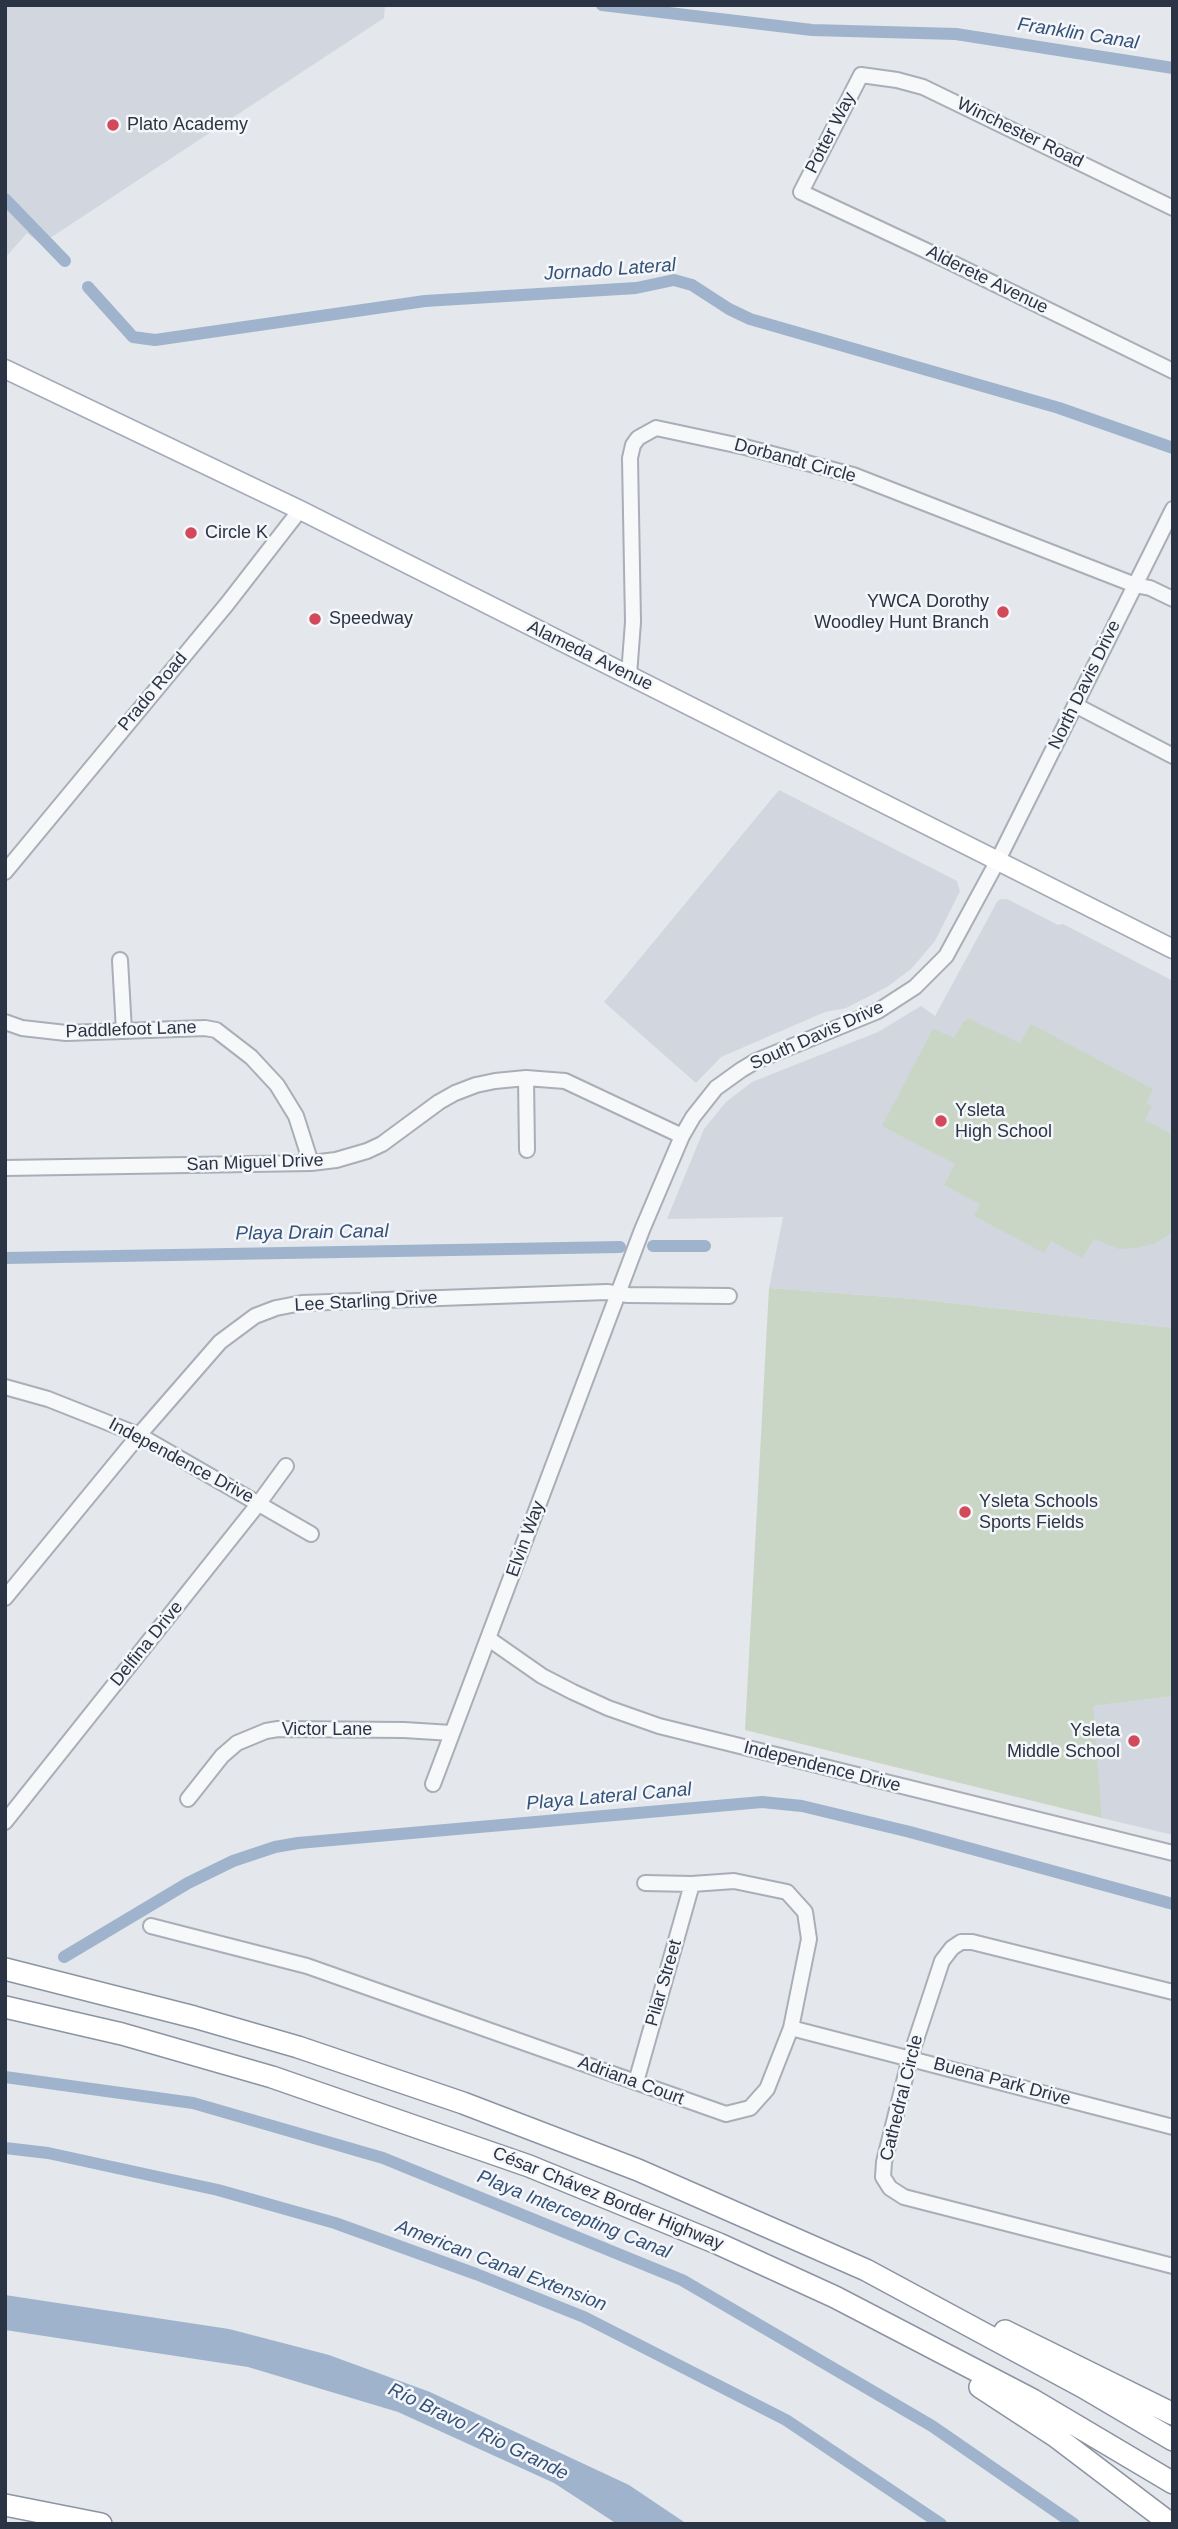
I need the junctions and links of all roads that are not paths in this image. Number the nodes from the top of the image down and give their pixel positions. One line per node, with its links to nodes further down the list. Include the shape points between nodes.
1 (861, 75): 2 (street, Potter Way); 3 (street, Winchester Road, via 923,87)
2 (801, 192): 5 (street, Alderete Avenue)
3 (1173, 208)
4 (5, 369): 7 (main road, Alameda Avenue)
5 (1173, 371)
6 (1173, 509): 8 (street, North Davis Drive)
7 (300, 510): 10 (main road, Alameda Avenue); 14 (street, Prado Road)
8 (1135, 585): 9 (street, Dorbandt Circle); 10 (street, Dorbandt Circle, via 853,475 656,428 638,438 630,458 633,622); 11 (street, North Davis Drive)
9 (1173, 599)
10 (629, 675): 13 (main road, Alameda Avenue)
11 (1075, 705): 12 (street); 13 (street, North Davis Drive)
12 (1173, 757)
13 (998, 862): 15 (main road, Alameda Avenue); 20 (street, South Davis Drive, via 946,956 923,980 878,1011 741,1070 704,1101)
14 (8, 864)
15 (1173, 948)
16 (120, 960): 18 (street)
17 (5, 1022): 18 (street, Paddlefoot Lane, via 66,1033)
18 (124, 1031): 22 (street, Paddlefoot Lane, via 205,1028 222,1034 264,1070 289,1102)
19 (526, 1078): 20 (street, San Miguel Drive, via 565,1081); 21 (street); 22 (street, San Miguel Drive, via 465,1089 367,1151)
20 (682, 1136): 24 (street, South Davis Drive)
21 (527, 1150)
22 (311, 1163): 23 (street, San Miguel Drive)
23 (5, 1168)
24 (618, 1294): 25 (street, Lee Starling Drive); 27 (street, Lee Starling Drive, via 302,1303 276,1308 255,1316 220,1342); 32 (street, Elvin Way)
25 (729, 1297)
26 (5, 1387): 27 (street, Independence Drive)
27 (139, 1435): 29 (street, Independence Drive); 31 (street, Lee Starling Drive)
28 (286, 1465): 29 (street, Delfina Drive)
29 (259, 1503): 30 (street, Independence Drive); 36 (street, Delfina Drive)
30 (311, 1534)
31 (5, 1598)
32 (488, 1639): 33 (street, Elvin Way); 37 (street, Independence Drive, via 573,1692 659,1726)
33 (452, 1733): 34 (street, Elvin Way); 35 (street, Victor Lane, via 266,1731 237,1743 222,1756)
34 (433, 1784)
35 (188, 1799)
36 (5, 1822)
37 (1173, 1853)
38 (645, 1883): 39 (street, Adriana Court)
39 (692, 1884): 44 (street, Adriana Court, via 734,1881 787,1892 805,1912 809,1939); 46 (street, Pilar Street)
40 (151, 1926): 46 (street, Adriana Court, via 307,1966)
41 (5, 1969): 49 (highway, César Chávez Border Highway, via 298,2047 463,2103 638,2170)
42 (1173, 1992): 45 (street, Cathedral Circle, via 961,1942 942,1961)
43 (5, 2007): 50 (highway, César Chávez Border Highway, via 234,2066 451,2137 706,2238)
44 (791, 2028): 45 (street, Buena Park Drive); 46 (street, Adriana Court, via 767,2089 750,2108 726,2114)
45 (910, 2058): 47 (street, Buena Park Drive); 48 (street, Cathedral Circle, via 884,2162 883,2177 890,2188 904,2197)
46 (636, 2082)
47 (1173, 2127)
48 (1173, 2266)
49 (866, 2270): 51 (highway, via 931,2295); 52 (highway, César Chávez Border Highway)
50 (835, 2297): 53 (highway, César Chávez Border Highway, via 1033,2400); 56 (highway, via 1055,2437)
51 (1173, 2414)
52 (1173, 2440)
53 (1173, 2483)
54 (5, 2505): 55 (highway)
55 (101, 2524)
56 (1171, 2524)

